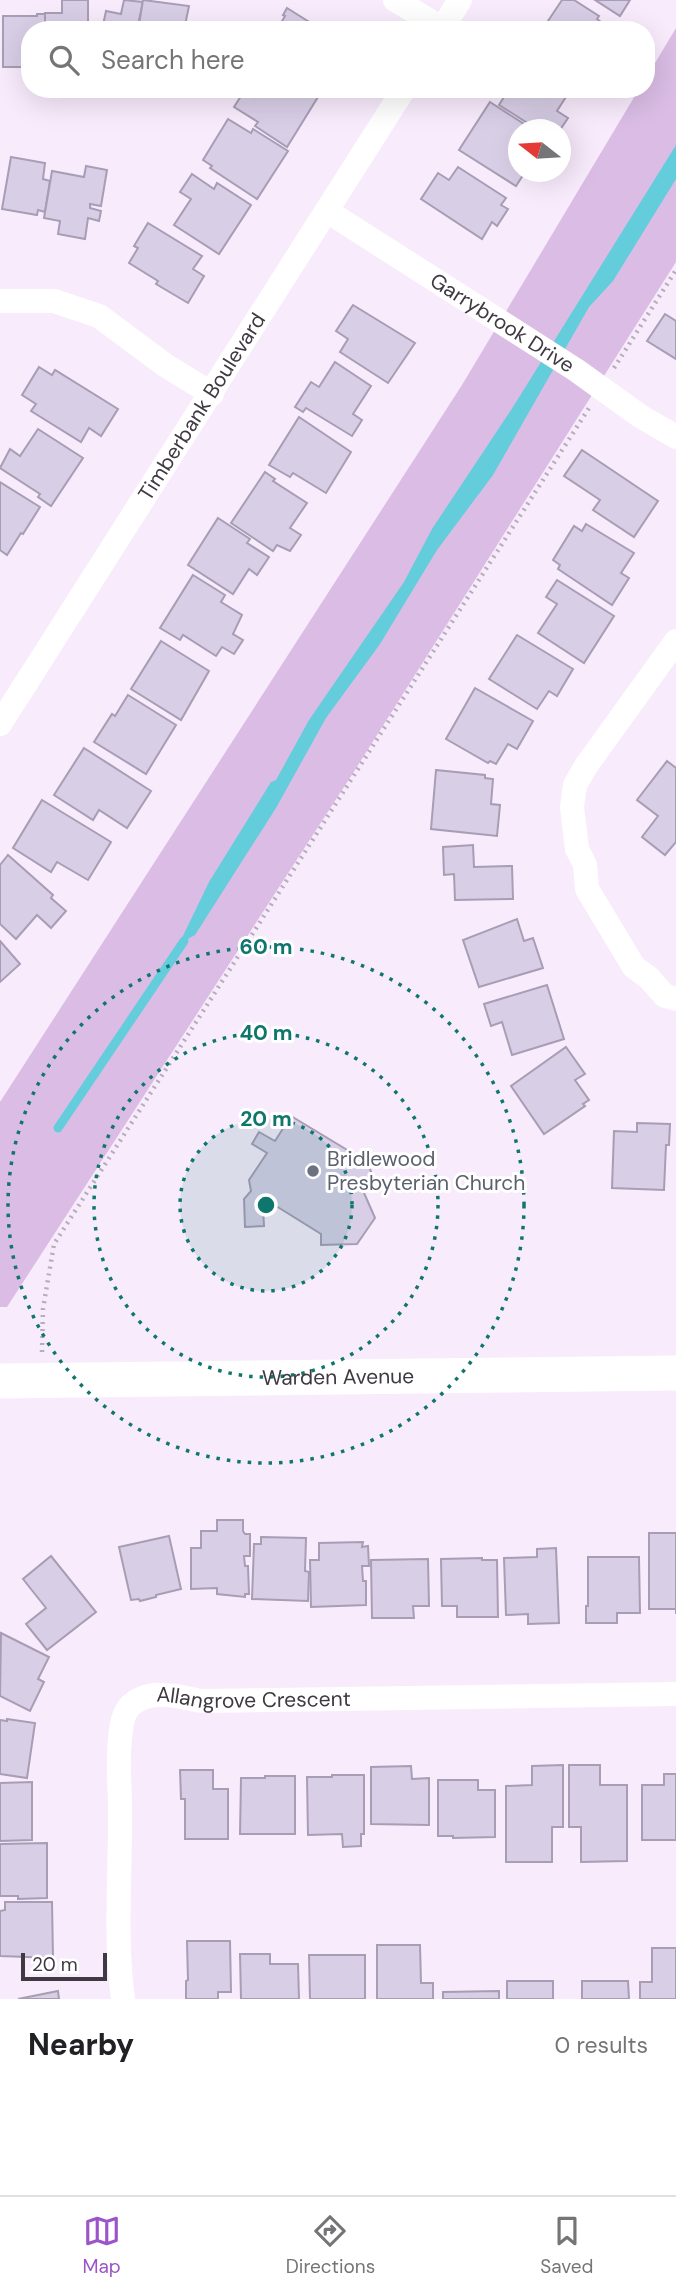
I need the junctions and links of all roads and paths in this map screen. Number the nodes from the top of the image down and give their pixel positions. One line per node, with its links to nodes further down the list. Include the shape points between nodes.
1 (396, 0): 3 (street)
2 (460, 0): 4 (street)
3 (429, 21)
4 (447, 21)
5 (398, 98): 6 (street, Timberbank Boulevard)
6 (327, 211): 9 (street, Garrybrook Drive); 10 (street, Timberbank Boulevard)
7 (676, 270): 9 (path)
8 (0, 301): 10 (street, via 54,301 99,316)
9 (602, 389): 11 (street, Garrybrook Drive); 16 (path, via 54,1244 43,1309)
10 (212, 394): 13 (street, Timberbank Boulevard)
11 (676, 437)
12 (676, 641): 14 (street, via 586,766 575,785 572,807 587,888 634,967 665,996)
13 (0, 724)
14 (676, 999)
15 (676, 1373): 16 (main road, Warden Avenue)
16 (41, 1380): 17 (main road, Warden Avenue)
17 (0, 1381)
18 (676, 1694): 19 (street, Allangrove Crescent, via 202,1701 155,1694 139,1698 127,1708 121,1728 118,1784)
19 (123, 1999)

